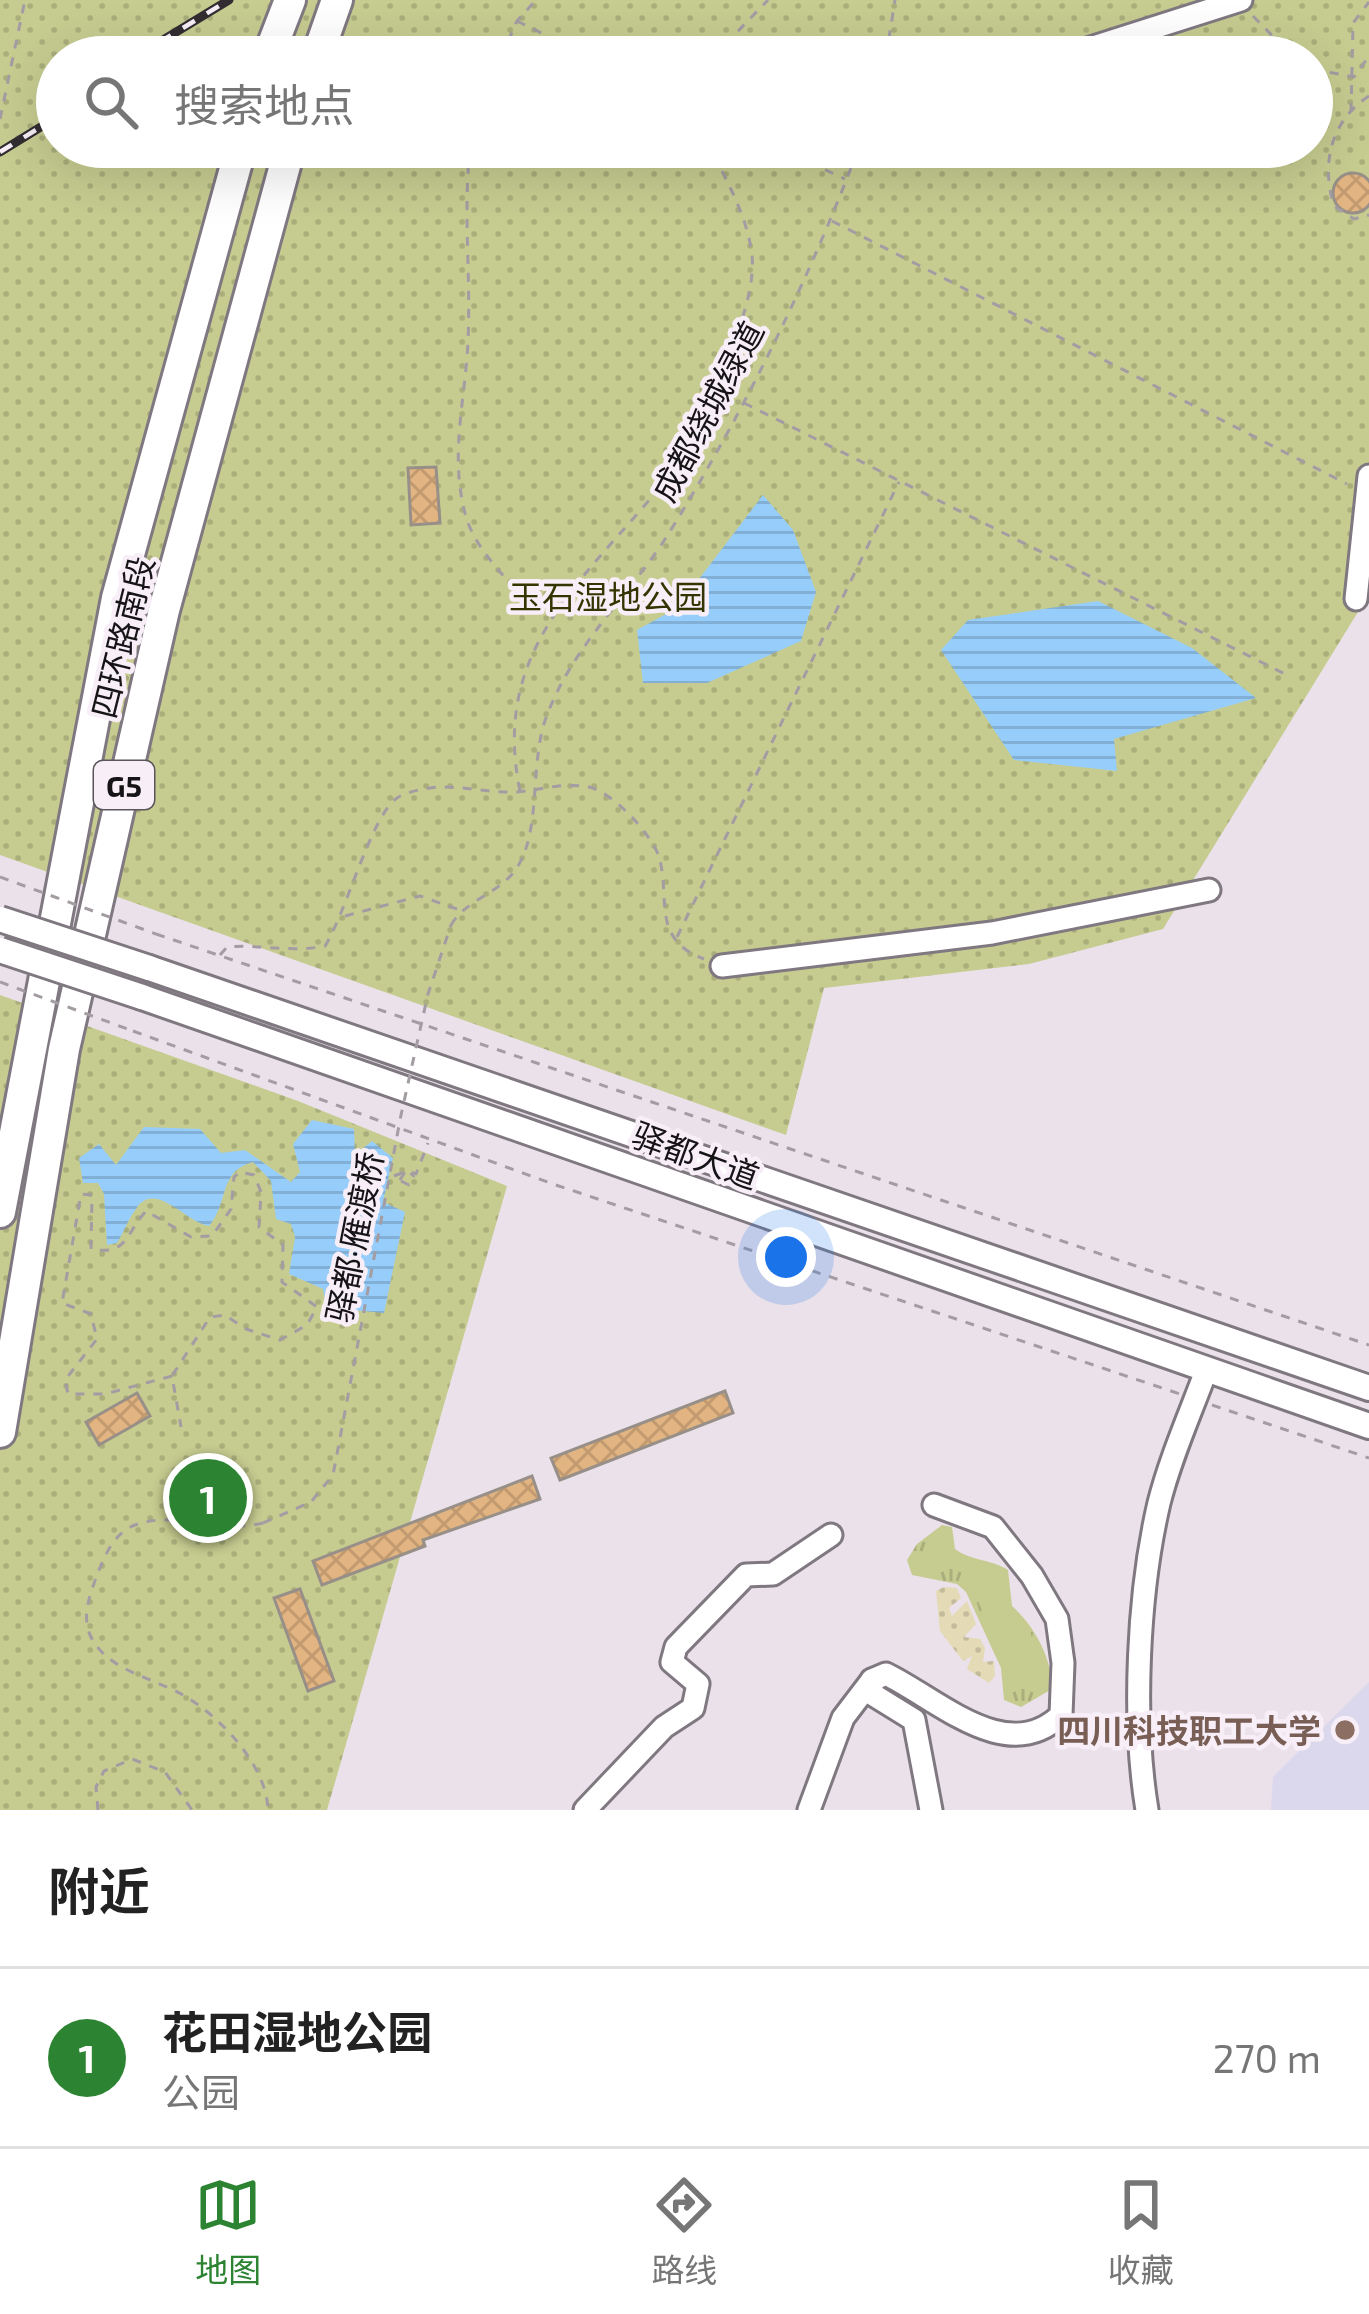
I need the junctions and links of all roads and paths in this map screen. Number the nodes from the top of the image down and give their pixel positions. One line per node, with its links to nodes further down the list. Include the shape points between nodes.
1 (25, 0): 23 (path)
2 (290, 0): 10 (highway)
3 (338, 0): 11 (highway)
4 (536, 0): 9 (path)
5 (769, 0): 14 (path)
6 (895, 0): 15 (path)
7 (1241, 0): 16 (street); 17 (path)
8 (1369, 2): 20 (path, via 1353,23)
9 (517, 21): 12 (path); 13 (path)
10 (276, 36)
11 (324, 36)
12 (510, 36)
13 (547, 36)
14 (734, 36)
15 (889, 36)
16 (1128, 36)
17 (1269, 36)
18 (1369, 56): 20 (path)
19 (1333, 73): 20 (path)
20 (1354, 77): 22 (path)
21 (1369, 96): 22 (path)
22 (1351, 114): 24 (path)
23 (0, 119)
24 (1333, 142)
25 (235, 168): 56 (highway, 四环路南段 / G5, via 117,598)
26 (284, 168): 64 (highway, 四环路南段 / G5, via 164,610 64,1049)
27 (468, 168): 39 (path, via 468,343 454,438 467,520)
28 (718, 168): 39 (path, via 752,250 735,340 675,465)
29 (821, 168): 32 (path)
30 (851, 168): 32 (path, 成都绕城绿道)
31 (1329, 168): 33 (path, via 1334,206 1354,219)
32 (847, 180): 34 (path, 成都绕城绿道)
33 (1369, 215)
34 (830, 220): 35 (path, 成都绕城绿道); 37 (path)
35 (743, 402): 36 (path); 41 (path, 成都绕城绿道, via 660,547 590,634 546,716)
36 (900, 480): 40 (path); 49 (path)
37 (1367, 485): 38 (street)
38 (1356, 599)
39 (546, 621): 42 (path, via 517,704)
40 (1287, 675)
41 (531, 790): 42 (path); 45 (path, 成都绕城绿道, via 530,842 516,870); 49 (path, via 595,788 635,822 659,857 660,898)
42 (520, 791): 46 (path, via 439,787 397,797 378,819)
43 (0, 878): 51 (path, bridge)
44 (1209, 890): 52 (street, via 992,933)
45 (460, 910): 46 (path, via 420,896); 48 (path, 成都绕城绿道)
46 (344, 916): 51 (path, via 325,946 226,947)
47 (0, 919): 60 (main road, 驿都大道, bridge)
48 (451, 925): 55 (path, 驿都·雁渡桥, bridge, via 428,994)
49 (676, 938): 52 (path, via 688,953)
50 (0, 950): 58 (main road, 驿都大道, bridge)
51 (220, 955): 57 (path)
52 (722, 966)
53 (0, 982): 54 (path, bridge)
54 (428, 1141): 55 (path, bridge, via 416,1174); 61 (path)
55 (393, 1176): 71 (path, 驿都·雁渡桥, bridge, via 333,1474 311,1502 262,1523 130,1526 110,1546 86,1613 103,1653 186,1696 233,1738)
56 (0, 1212)
57 (1369, 1345)
58 (1206, 1371): 61 (street); 62 (main road, 驿都大道)
59 (172, 1376): 59 (path, via 210,1318 225,1315 280,1340 314,1318 317,1307 282,1282 283,1245 259,1227 262,1192 254,1174 234,1177 231,1209 212,1236 191,1237 146,1210 125,1247 111,1253 92,1249 92,1195 81,1194 62,1303 91,1314 97,1339 65,1380 68,1394 105,1394); 63 (path)
60 (1369, 1388)
61 (1196, 1399): 65 (path); 75 (street, via 1159,1504 1140,1662)
62 (1369, 1426)
63 (181, 1427)
64 (0, 1432)
65 (1369, 1458)
66 (934, 1505): 68 (street, via 993,1527 1049,1605 1063,1663 1061,1715 1023,1738 977,1726 886,1674)
67 (831, 1535): 72 (street, via 773,1574 746,1574 676,1647 671,1662 698,1684 693,1708 664,1727)
68 (872, 1680): 73 (street, via 843,1718); 74 (street, via 872,1694 914,1720)
69 (98, 1810): 70 (path, via 104,1771 132,1759 165,1772)
70 (192, 1810)
71 (268, 1810)
72 (585, 1810)
73 (809, 1810)
74 (932, 1810)
75 (1147, 1810)

